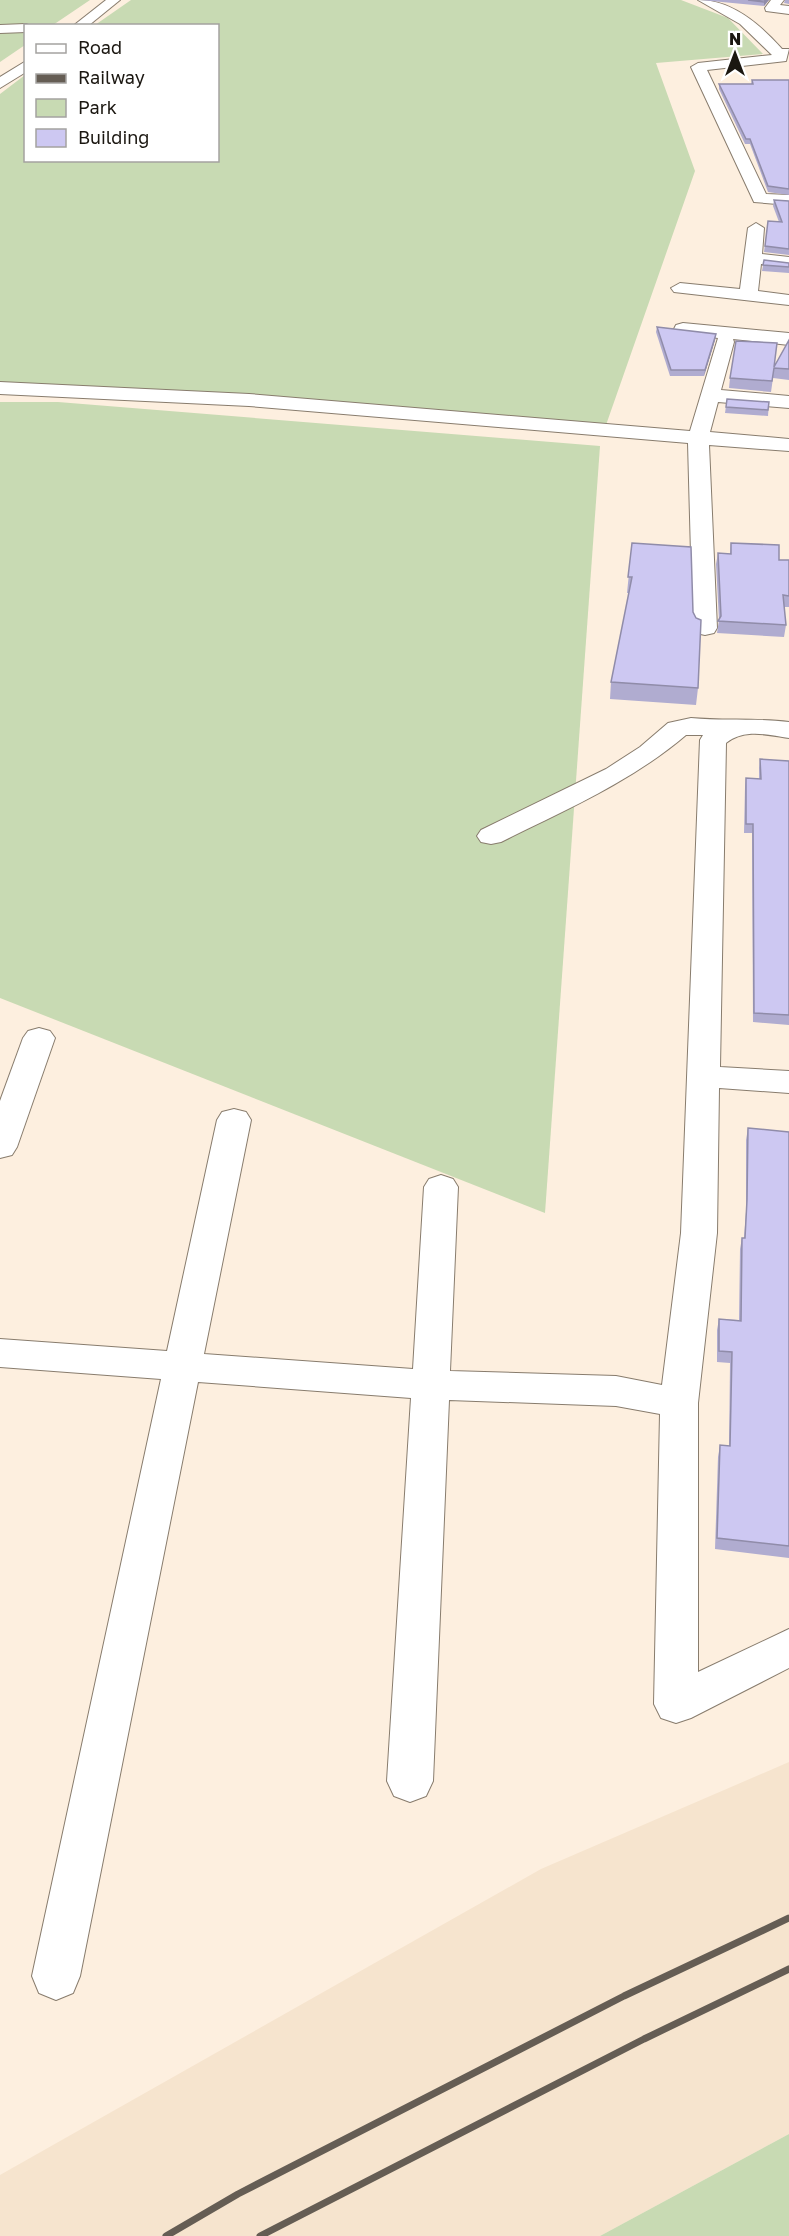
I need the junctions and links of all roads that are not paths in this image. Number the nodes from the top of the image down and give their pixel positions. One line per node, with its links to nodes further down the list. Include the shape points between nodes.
1 (114, 0): 6 (street)
2 (704, 0): 9 (street, via 743,18)
3 (778, 0): 4 (street); 5 (street, via 771,8)
4 (789, 1)
5 (789, 10)
6 (81, 24)
7 (24, 28): 8 (street)
8 (0, 29)
9 (782, 54): 11 (street); 13 (street, via 698,67 760,199)
10 (24, 66): 12 (street)
11 (789, 72)
12 (0, 84)
13 (789, 200)
14 (756, 228): 15 (street)
15 (753, 258): 16 (street); 18 (street)
16 (789, 262)
17 (680, 288): 18 (street)
18 (748, 296): 19 (street)
19 (789, 300)
20 (683, 329): 21 (street)
21 (789, 339)
22 (725, 342): 24 (street)
23 (0, 388): 26 (street, via 249,400)
24 (710, 395): 25 (street); 26 (street)
25 (789, 402)
26 (698, 438): 27 (street); 28 (street)
27 (789, 445)
28 (705, 627)
29 (725, 729): 30 (street, via 747,726); 31 (street, via 677,729 615,775); 33 (street, via 713,740)
30 (789, 730)
31 (491, 836)
32 (39, 1038): 36 (street)
33 (705, 1076): 34 (street); 41 (street, via 699,1233)
34 (789, 1082)
35 (234, 1120): 39 (street)
36 (0, 1147)
37 (441, 1187): 40 (street)
38 (0, 1353): 39 (street)
39 (183, 1368): 40 (street); 44 (street)
40 (432, 1385): 41 (street, via 616,1391); 43 (street)
41 (679, 1402): 42 (street, via 676,1704)
42 (789, 1647)
43 (410, 1781)
44 (56, 1976)

